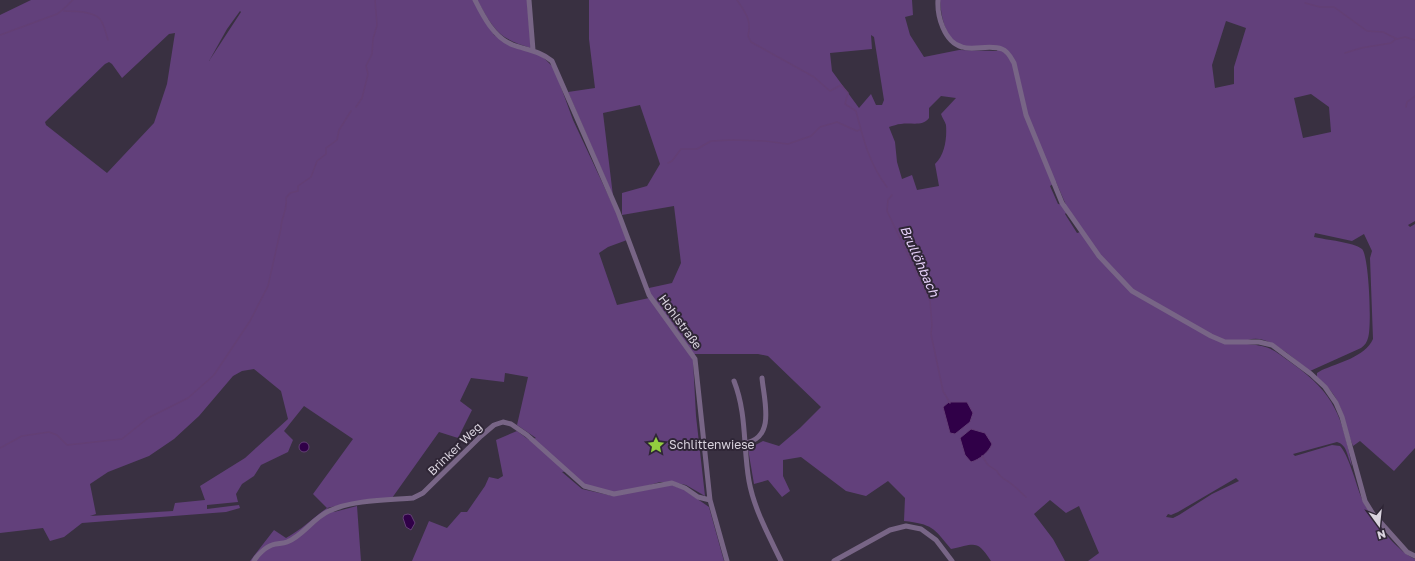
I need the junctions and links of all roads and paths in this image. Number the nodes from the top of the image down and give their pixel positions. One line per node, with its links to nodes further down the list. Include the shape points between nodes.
1 (475, 0): 4 (street, Hohlstraße, via 499,36 511,44)
2 (529, 0): 4 (street)
3 (938, 0): 9 (street, via 941,24 954,43 962,47 1003,49 1010,55 1026,115 1062,203 1114,274 1138,294 1210,336 1225,342 1258,342 1272,345 1325,387 1342,417 1364,501 1407,552)
4 (533, 50): 8 (street, Hohlstraße, via 544,54 552,61 618,212 649,295 695,359)
5 (762, 378): 7 (street, via 765,429 756,439)
6 (734, 381): 7 (street, via 743,409)
7 (745, 443): 12 (street, via 749,482 755,503)
8 (710, 500): 10 (street, Brinker Weg, via 698,497 672,483 614,494 584,486 527,435 511,424 503,422 494,425 423,493 414,498 349,505 329,511 312,521 291,540 271,545); 11 (street, Hohlstraße)
9 (1415, 556)
10 (254, 561)
11 (727, 561)
12 (781, 561)
13 (834, 561): 14 (street, via 890,530 906,526 921,529 936,540)
14 (952, 561)

